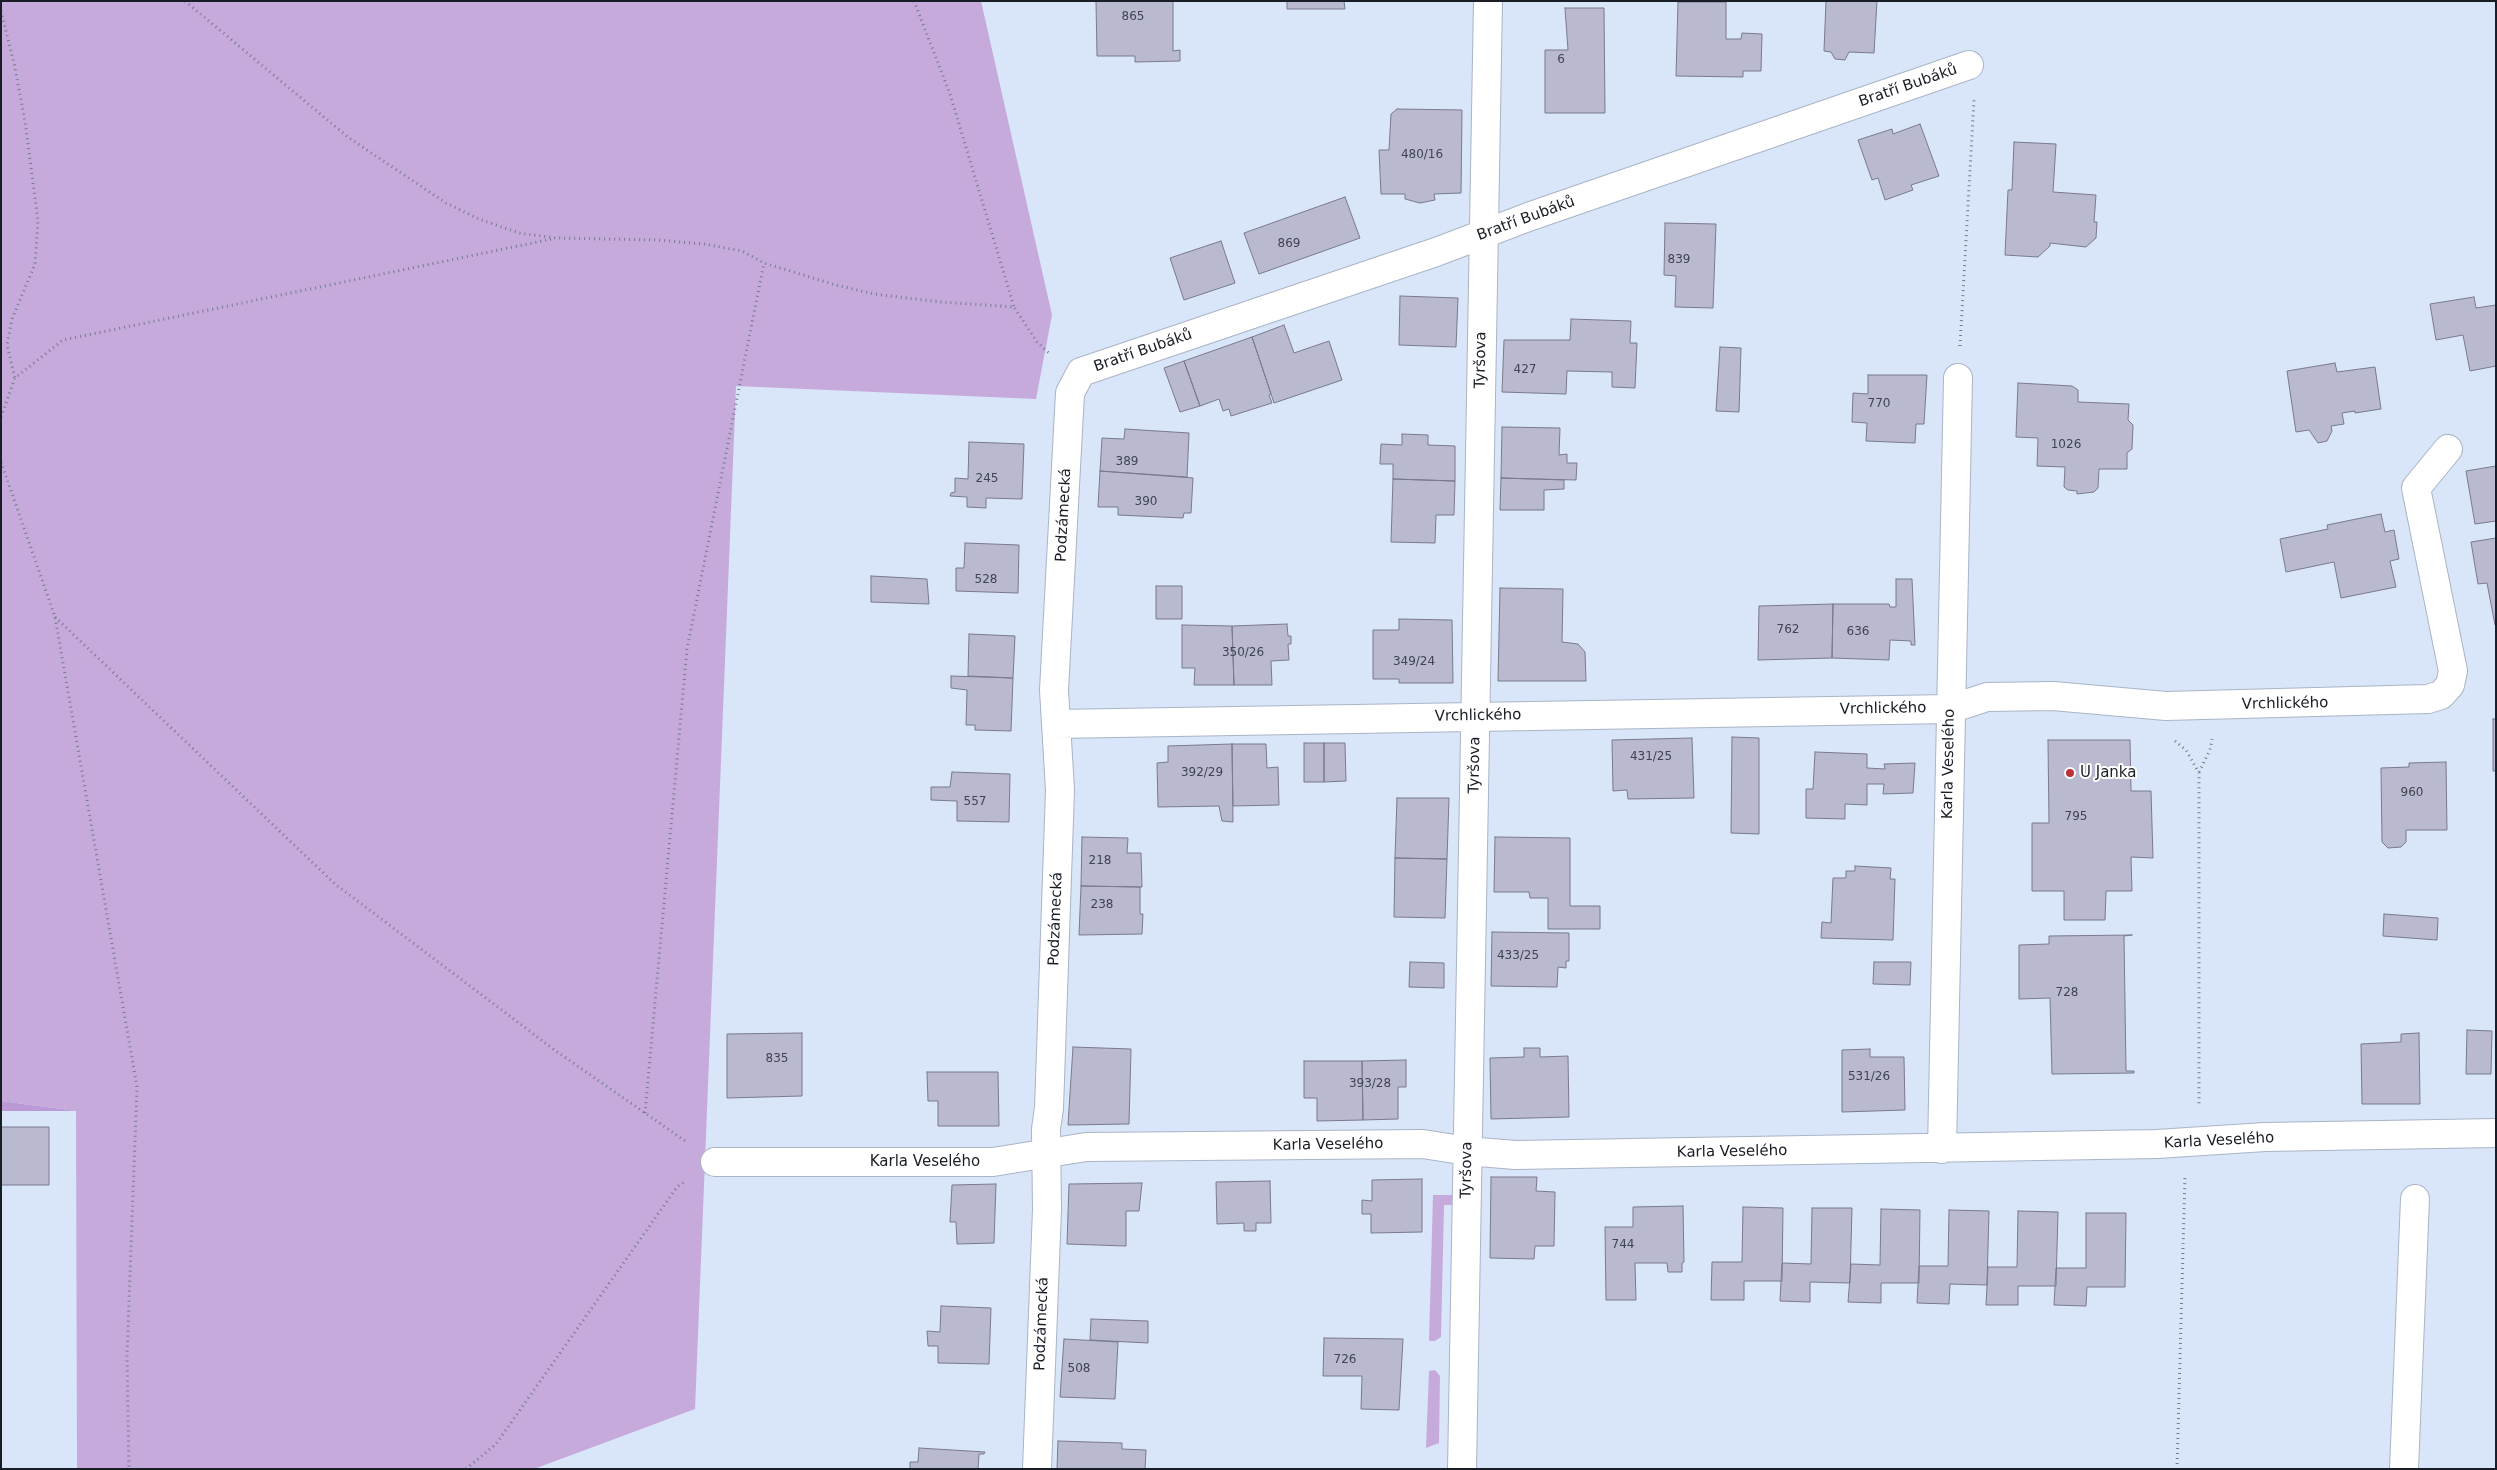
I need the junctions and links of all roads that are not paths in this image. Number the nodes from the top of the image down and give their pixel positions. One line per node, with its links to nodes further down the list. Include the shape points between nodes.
1 (1488, 1): 3 (street, Tyršova)
2 (1969, 65): 3 (street, Bratří Bubáků)
3 (1483, 234): 4 (street, Bratří Bubáků); 8 (street, Tyršova)
4 (1082, 372): 9 (street, Podzámecká, via 1070,393 1054,690)
5 (1958, 378): 7 (street, Karla Veselého)
6 (2448, 449): 7 (street, Vrchlického, via 2416,488 2453,671 2450,686 2441,695 2413,701 2166,706 2053,696 1987,697)
7 (1950, 709): 8 (street, Vrchlického); 11 (street, Karla Veselého)
8 (1476, 715): 9 (street, Vrchlického); 13 (street, Tyršova)
9 (1056, 724): 12 (street, Podzámecká, via 1060,790)
10 (2496, 1133): 11 (street, Karla Veselého, via 2265,1137 2157,1144)
11 (1942, 1149): 13 (street, Karla Veselého, via 1515,1155)
12 (1047, 1152): 13 (street, Karla Veselého, via 1086,1147 1424,1144); 14 (street, Karla Veselého, via 993,1162); 16 (street, Podzámecká)
13 (1467, 1152): 17 (street, Tyršova)
14 (715, 1162)
15 (2415, 1199): 18 (street)
16 (1036, 1469)
17 (1462, 1469)
18 (2404, 1469)

